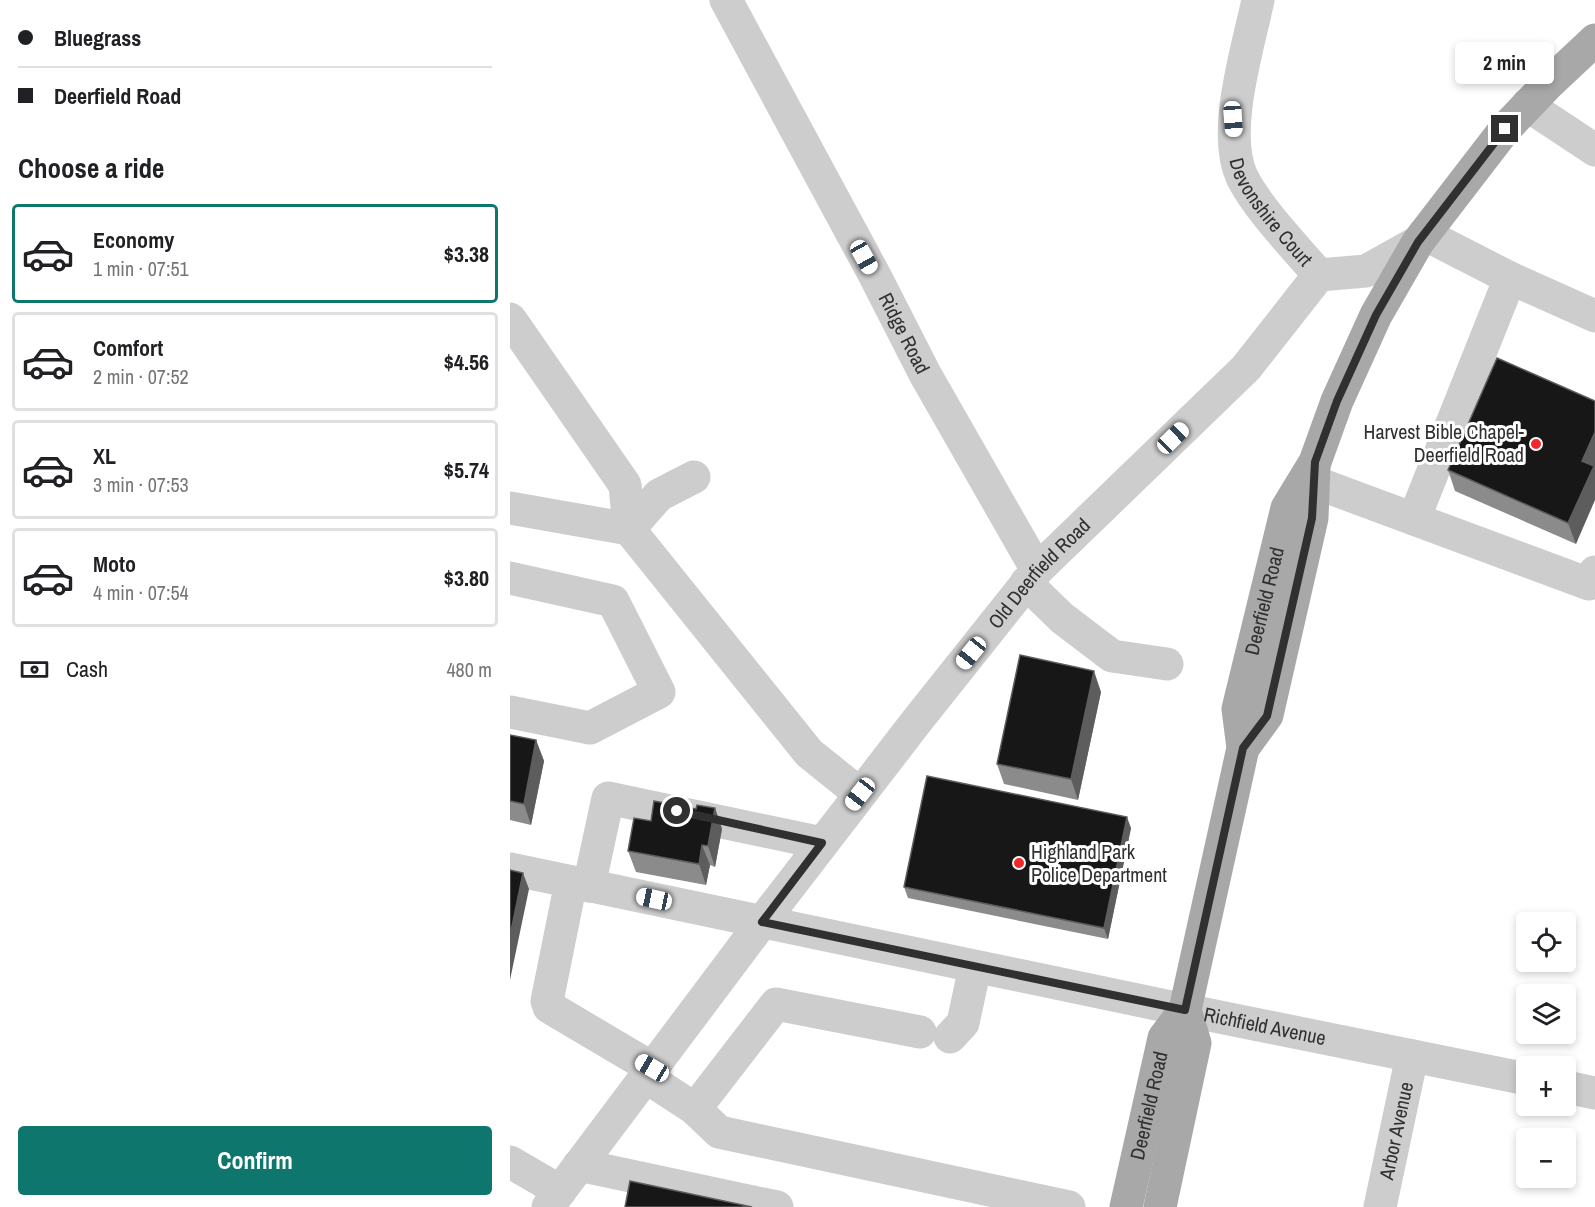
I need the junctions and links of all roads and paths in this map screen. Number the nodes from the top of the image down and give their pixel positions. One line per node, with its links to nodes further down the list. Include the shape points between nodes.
1 (726, 0): 17 (street, Ridge Road)
2 (1258, 0): 7 (street, Devonshire Court, via 1233,119 1236,160 1253,195)
3 (1595, 40): 4 (main road, Deerfield Road)
4 (1527, 105): 5 (street); 6 (main road, Deerfield Road)
5 (1595, 150)
6 (1421, 238): 7 (street, via 1366,271); 8 (street); 11 (main road, Deerfield Road, via 1376,315 1337,401)
7 (1319, 275): 17 (street, Old Deerfield Road, via 1246,368)
8 (1510, 278): 9 (street); 14 (street)
9 (1595, 316)
10 (510, 319): 15 (street, via 625,485)
11 (1314, 472): 14 (street); 27 (main road, Deerfield Road, via 1287,508 1239,709 1243,748)
12 (693, 477): 15 (street, via 659,495)
13 (510, 508): 15 (street)
14 (1414, 519): 16 (street, via 1589,584)
15 (629, 529): 21 (street, via 809,753)
16 (1595, 572)
17 (1031, 577): 19 (street, Ridge Road, via 1062,618 1112,656); 21 (street, Old Deerfield Road)
18 (510, 578): 20 (street, via 613,601 659,692 590,728)
19 (1167, 664)
20 (510, 712)
21 (860, 794): 22 (street, Old Deerfield Road)
22 (822, 843): 24 (street, via 608,798); 25 (street, Old Deerfield Road)
23 (510, 869): 24 (street, Richfield Avenue)
24 (580, 884): 25 (street, Richfield Avenue); 29 (street, via 547,1000 549,1007)
25 (762, 922): 26 (street, Richfield Avenue); 29 (street, Old Deerfield Road)
26 (975, 967): 27 (street, Richfield Avenue); 33 (street, via 963,1023 935,1034 776,1004)
27 (1185, 1010): 28 (street, Richfield Avenue); 39 (main road, Deerfield Road, via 1164,1038); 40 (main road, Deerfield Road, via 1195,1043)
28 (1412, 1056): 30 (street, Richfield Avenue); 41 (street, Arbor Avenue)
29 (649, 1072): 33 (street); 35 (street, Old Deerfield Road)
30 (1516, 1077)
31 (1576, 1089): 32 (street)
32 (1595, 1093)
33 (696, 1109): 38 (street, via 718,1132)
34 (510, 1162): 36 (street)
35 (579, 1165): 36 (street, Old Deerfield Road); 37 (street)
36 (554, 1199)
37 (777, 1207)
38 (1070, 1207)
39 (1126, 1207)
40 (1160, 1207)
41 (1380, 1207)

